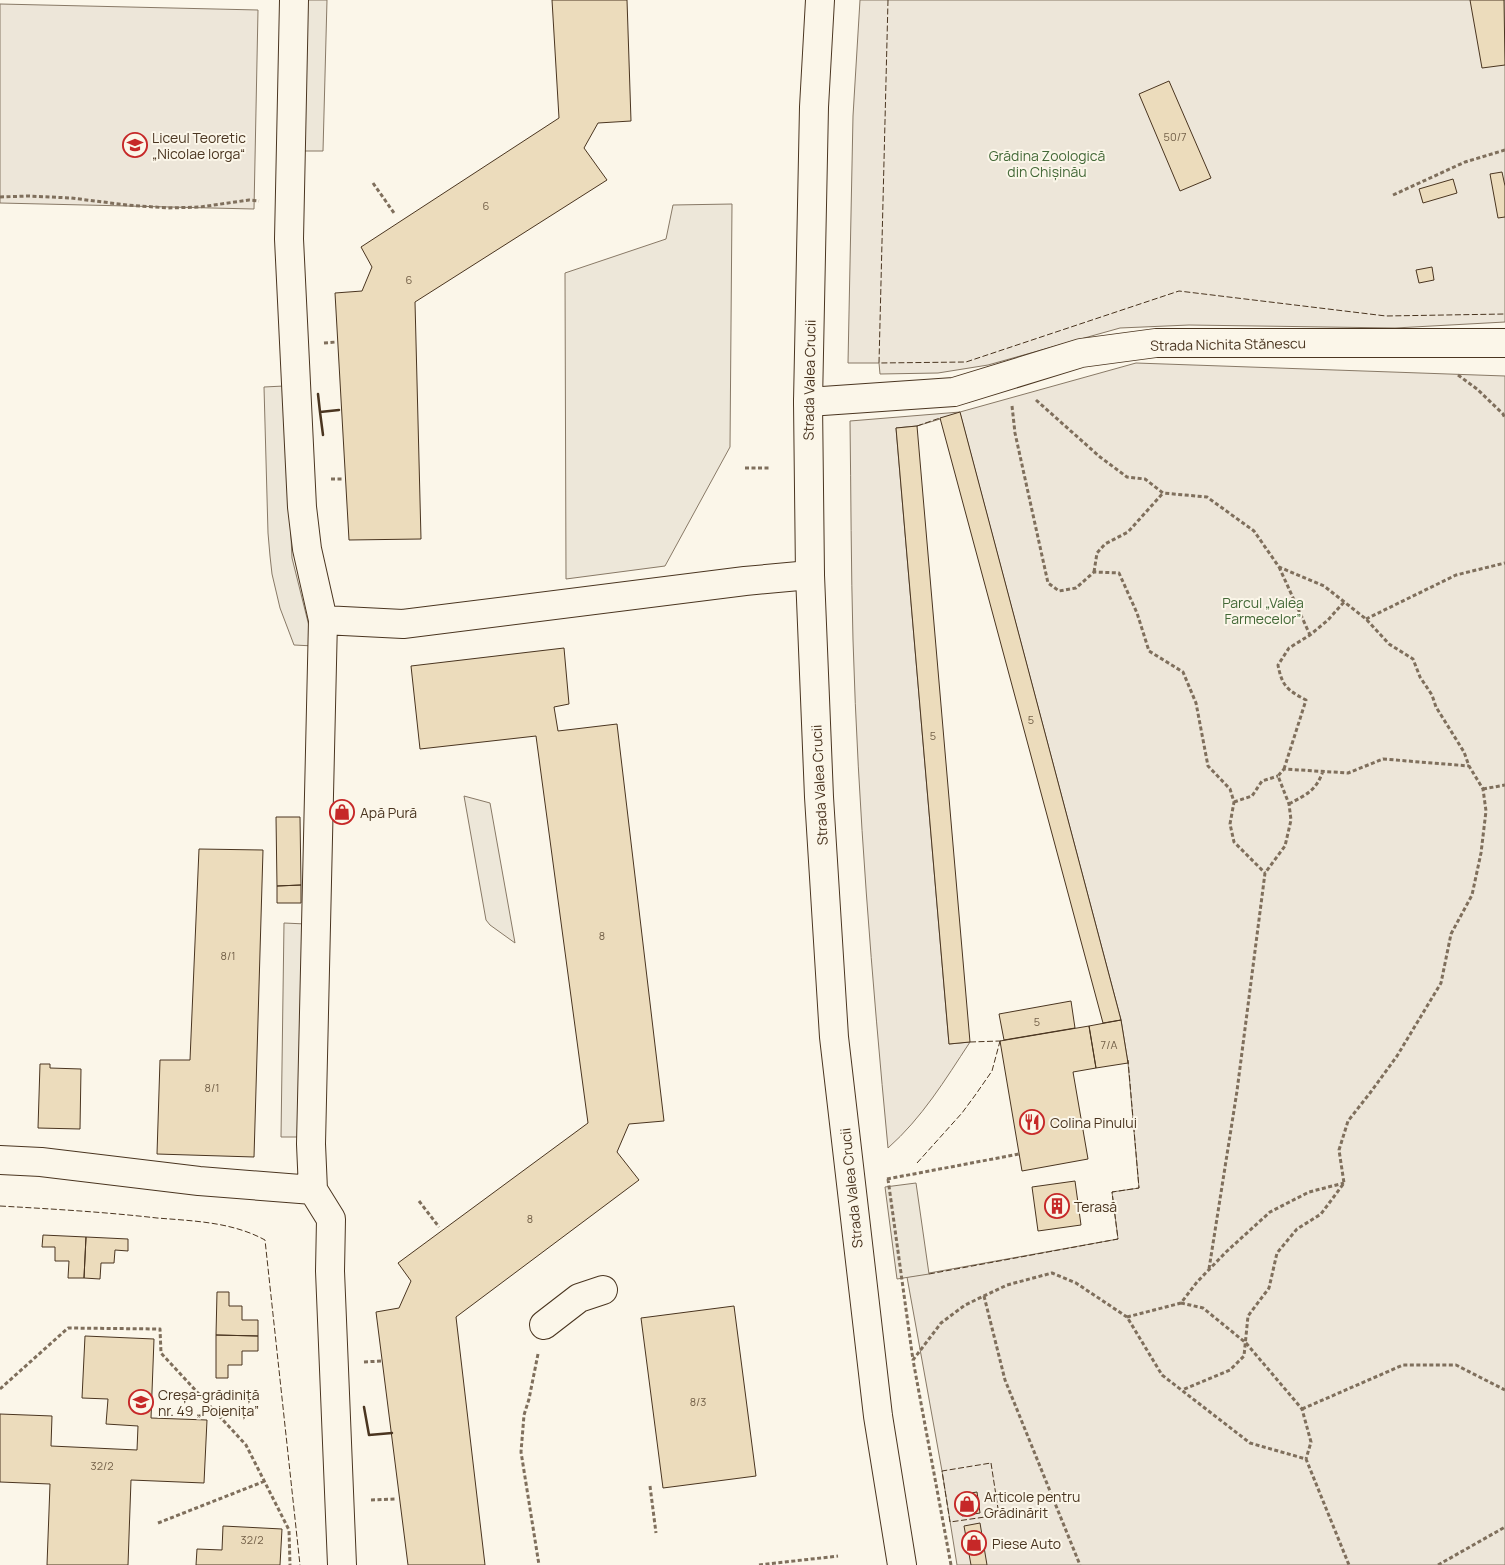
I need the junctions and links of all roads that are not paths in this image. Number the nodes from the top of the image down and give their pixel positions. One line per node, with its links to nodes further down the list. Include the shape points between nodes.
1 (294, 0): 6 (main road, via 290,249 302,507 307,549)
2 (820, 0): 4 (main road, Strada Valea Crucii, via 814,107)
3 (1505, 343): 4 (main road, Strada Nichita Stănescu, via 1156,343 1081,353 954,392)
4 (808, 402): 5 (main road, Strada Valea Crucii)
5 (810, 575): 6 (main road, via 403,624); 12 (main road, Strada Valea Crucii, via 819,797 834,1037 877,1407)
6 (323, 620): 8 (main road)
7 (0, 1160): 8 (main road)
8 (312, 1190): 11 (main road, via 331,1219)
9 (603, 1290): 10 (main road, via 579,1298)
10 (544, 1325)
11 (342, 1565)
12 (902, 1565)

